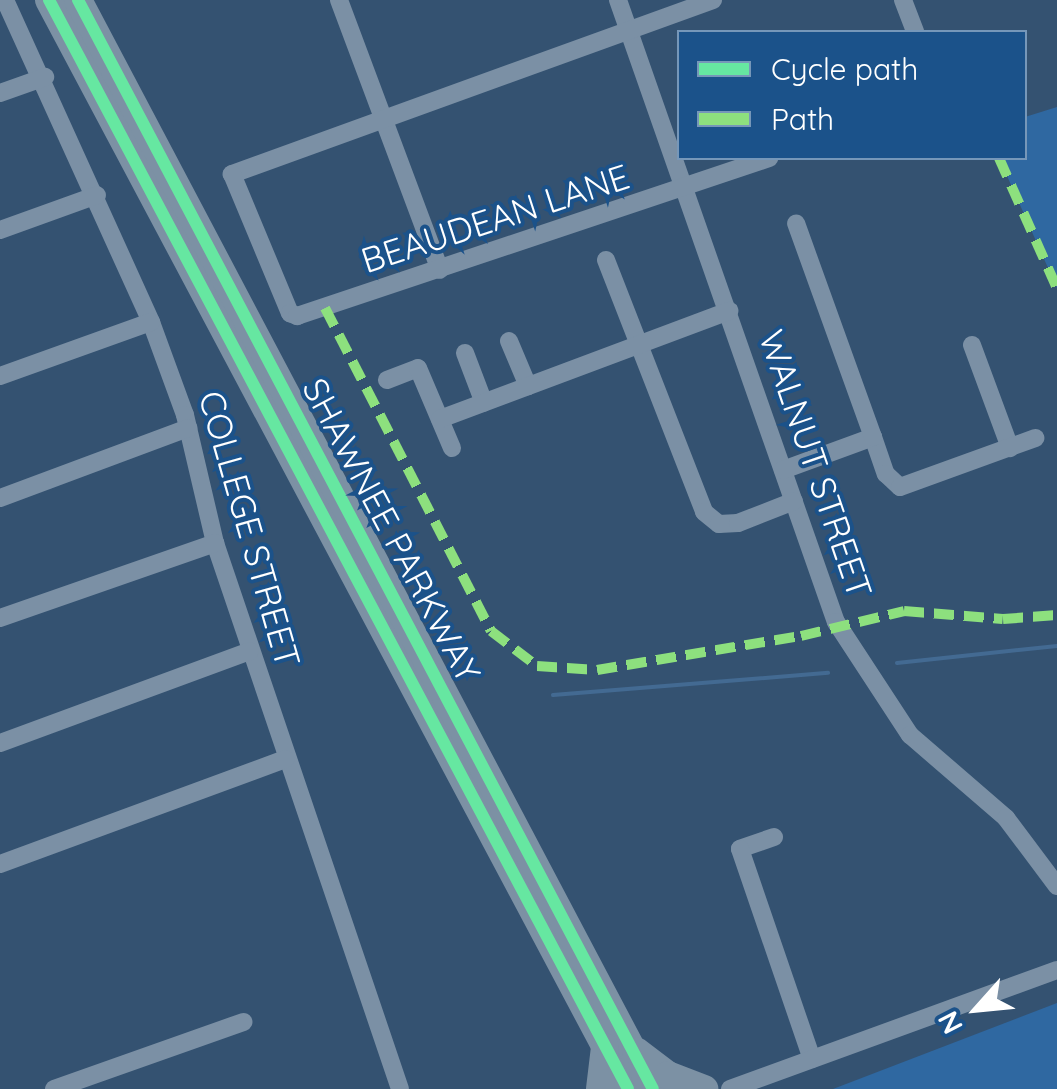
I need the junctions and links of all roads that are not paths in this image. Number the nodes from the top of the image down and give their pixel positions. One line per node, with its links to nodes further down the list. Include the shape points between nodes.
1 (5, 0): 10 (street, COLLEGE STREET)
2 (49, 0): 49 (highway, SHAWNEE PARKWAY)
3 (78, 0): 49 (highway, SHAWNEE PARKWAY)
4 (618, 0): 9 (street, WALNUT STREET)
5 (713, 0): 9 (street)
6 (903, 0): 8 (street)
7 (344, 2): 12 (street)
8 (914, 30)
9 (629, 31): 12 (street); 14 (street, WALNUT STREET)
10 (45, 77): 11 (street); 15 (street, COLLEGE STREET)
11 (0, 93)
12 (383, 122): 19 (street); 19 (street, BEAUDEAN LANE, via 232,174 290,313)
13 (763, 160): 14 (street, BEAUDEAN LANE)
14 (687, 189): 19 (street, BEAUDEAN LANE); 20 (street, WALNUT STREET)
15 (96, 196): 17 (street); 21 (street, COLLEGE STREET)
16 (796, 223): 32 (street)
17 (0, 230)
18 (606, 260): 23 (street)
19 (440, 270)
20 (729, 311): 23 (street); 36 (street, WALNUT STREET)
21 (151, 322): 26 (street); 31 (street, COLLEGE STREET)
22 (509, 341): 28 (street)
23 (638, 345): 28 (street); 38 (street, via 704,512 719,524 738,523)
24 (972, 345): 35 (street)
25 (464, 353): 29 (street)
26 (0, 376)
27 (387, 380): 30 (street, via 418,368)
28 (528, 386): 29 (street)
29 (484, 402): 30 (street)
30 (440, 419): 34 (street)
31 (188, 428): 37 (street); 39 (street, COLLEGE STREET)
32 (873, 438): 35 (street, via 886,474 900,487); 36 (street)
33 (1035, 438): 35 (street)
34 (452, 448)
35 (1010, 448)
36 (783, 470): 38 (street, WALNUT STREET)
37 (0, 498)
38 (794, 501): 46 (street, WALNUT STREET, via 836,622 875,689 910,735 1031,844)
39 (214, 543): 40 (street); 41 (street, COLLEGE STREET)
40 (0, 618)
41 (250, 651): 42 (street); 43 (street, COLLEGE STREET)
42 (0, 743)
43 (285, 759): 45 (street); 52 (street, COLLEGE STREET)
44 (774, 837): 50 (street, via 740,850)
45 (0, 864)
46 (1057, 886)
47 (1057, 970): 50 (street)
48 (242, 1022): 51 (street)
49 (618, 1047): 53 (highway); 54 (highway, SHAWNEE PARKWAY); 55 (highway, SHAWNEE PARKWAY); 56 (highway)
50 (812, 1060): 57 (street)
51 (54, 1089)
52 (400, 1089)
53 (600, 1089)
54 (628, 1089)
55 (653, 1089)
56 (704, 1089)
57 (730, 1089)

